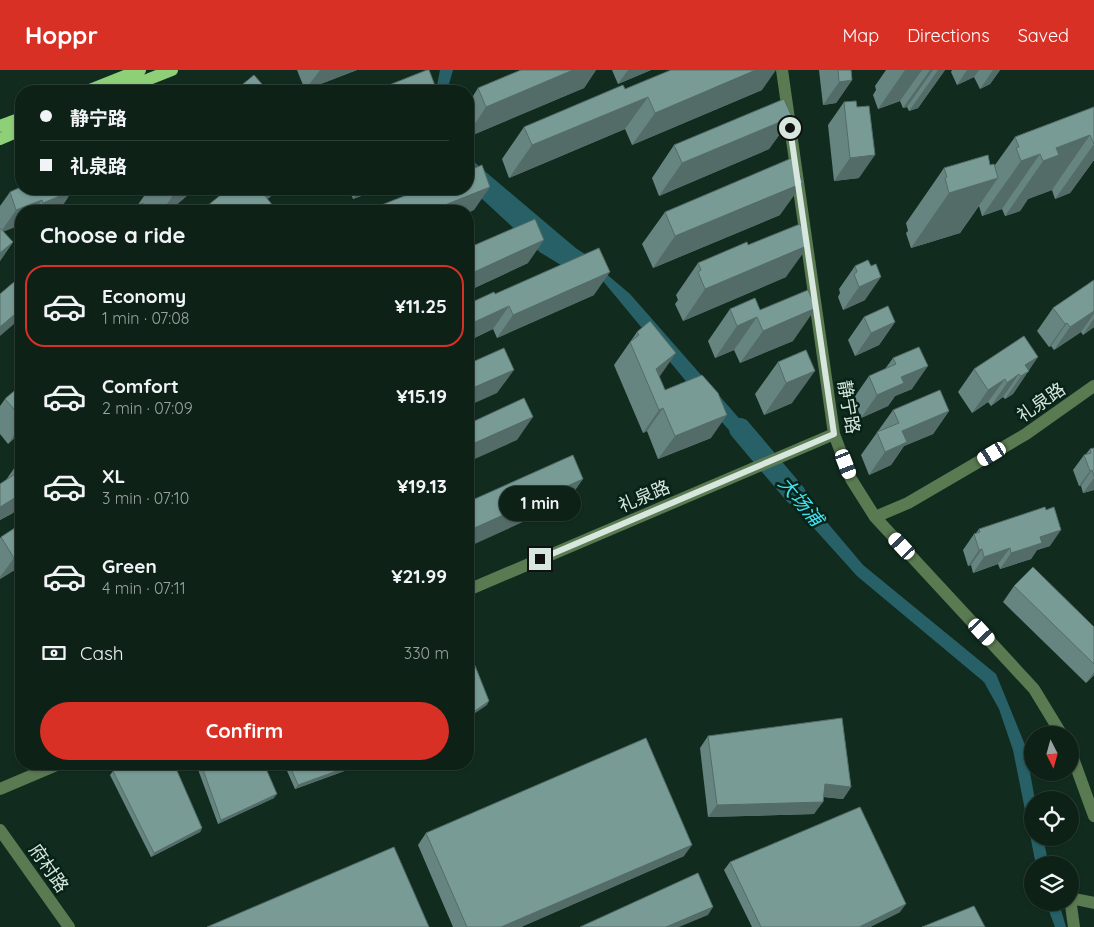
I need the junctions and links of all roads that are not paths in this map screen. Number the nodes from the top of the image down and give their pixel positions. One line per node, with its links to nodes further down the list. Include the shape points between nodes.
1 (140, 70): 4 (main road)
2 (172, 70): 5 (main road)
3 (782, 70): 11 (street, 静宁路)
4 (102, 85)
5 (134, 85)
6 (15, 120): 7 (main road)
7 (0, 126)
8 (15, 133): 9 (main road)
9 (0, 139)
10 (1094, 386): 12 (street, 礼泉路, via 1026,434 908,503)
11 (834, 434): 12 (street, 静宁路, via 851,479); 13 (street, 礼泉路)
12 (875, 518): 14 (street, 静宁路, via 1034,689)
13 (474, 587)
14 (1057, 726)
15 (45, 770): 17 (street)
16 (1079, 775): 18 (street)
17 (0, 789)
18 (1094, 816)
19 (0, 830): 21 (street, 府村路)
20 (1094, 903): 22 (street, via 1070,898)
21 (69, 927)
22 (1074, 927)

